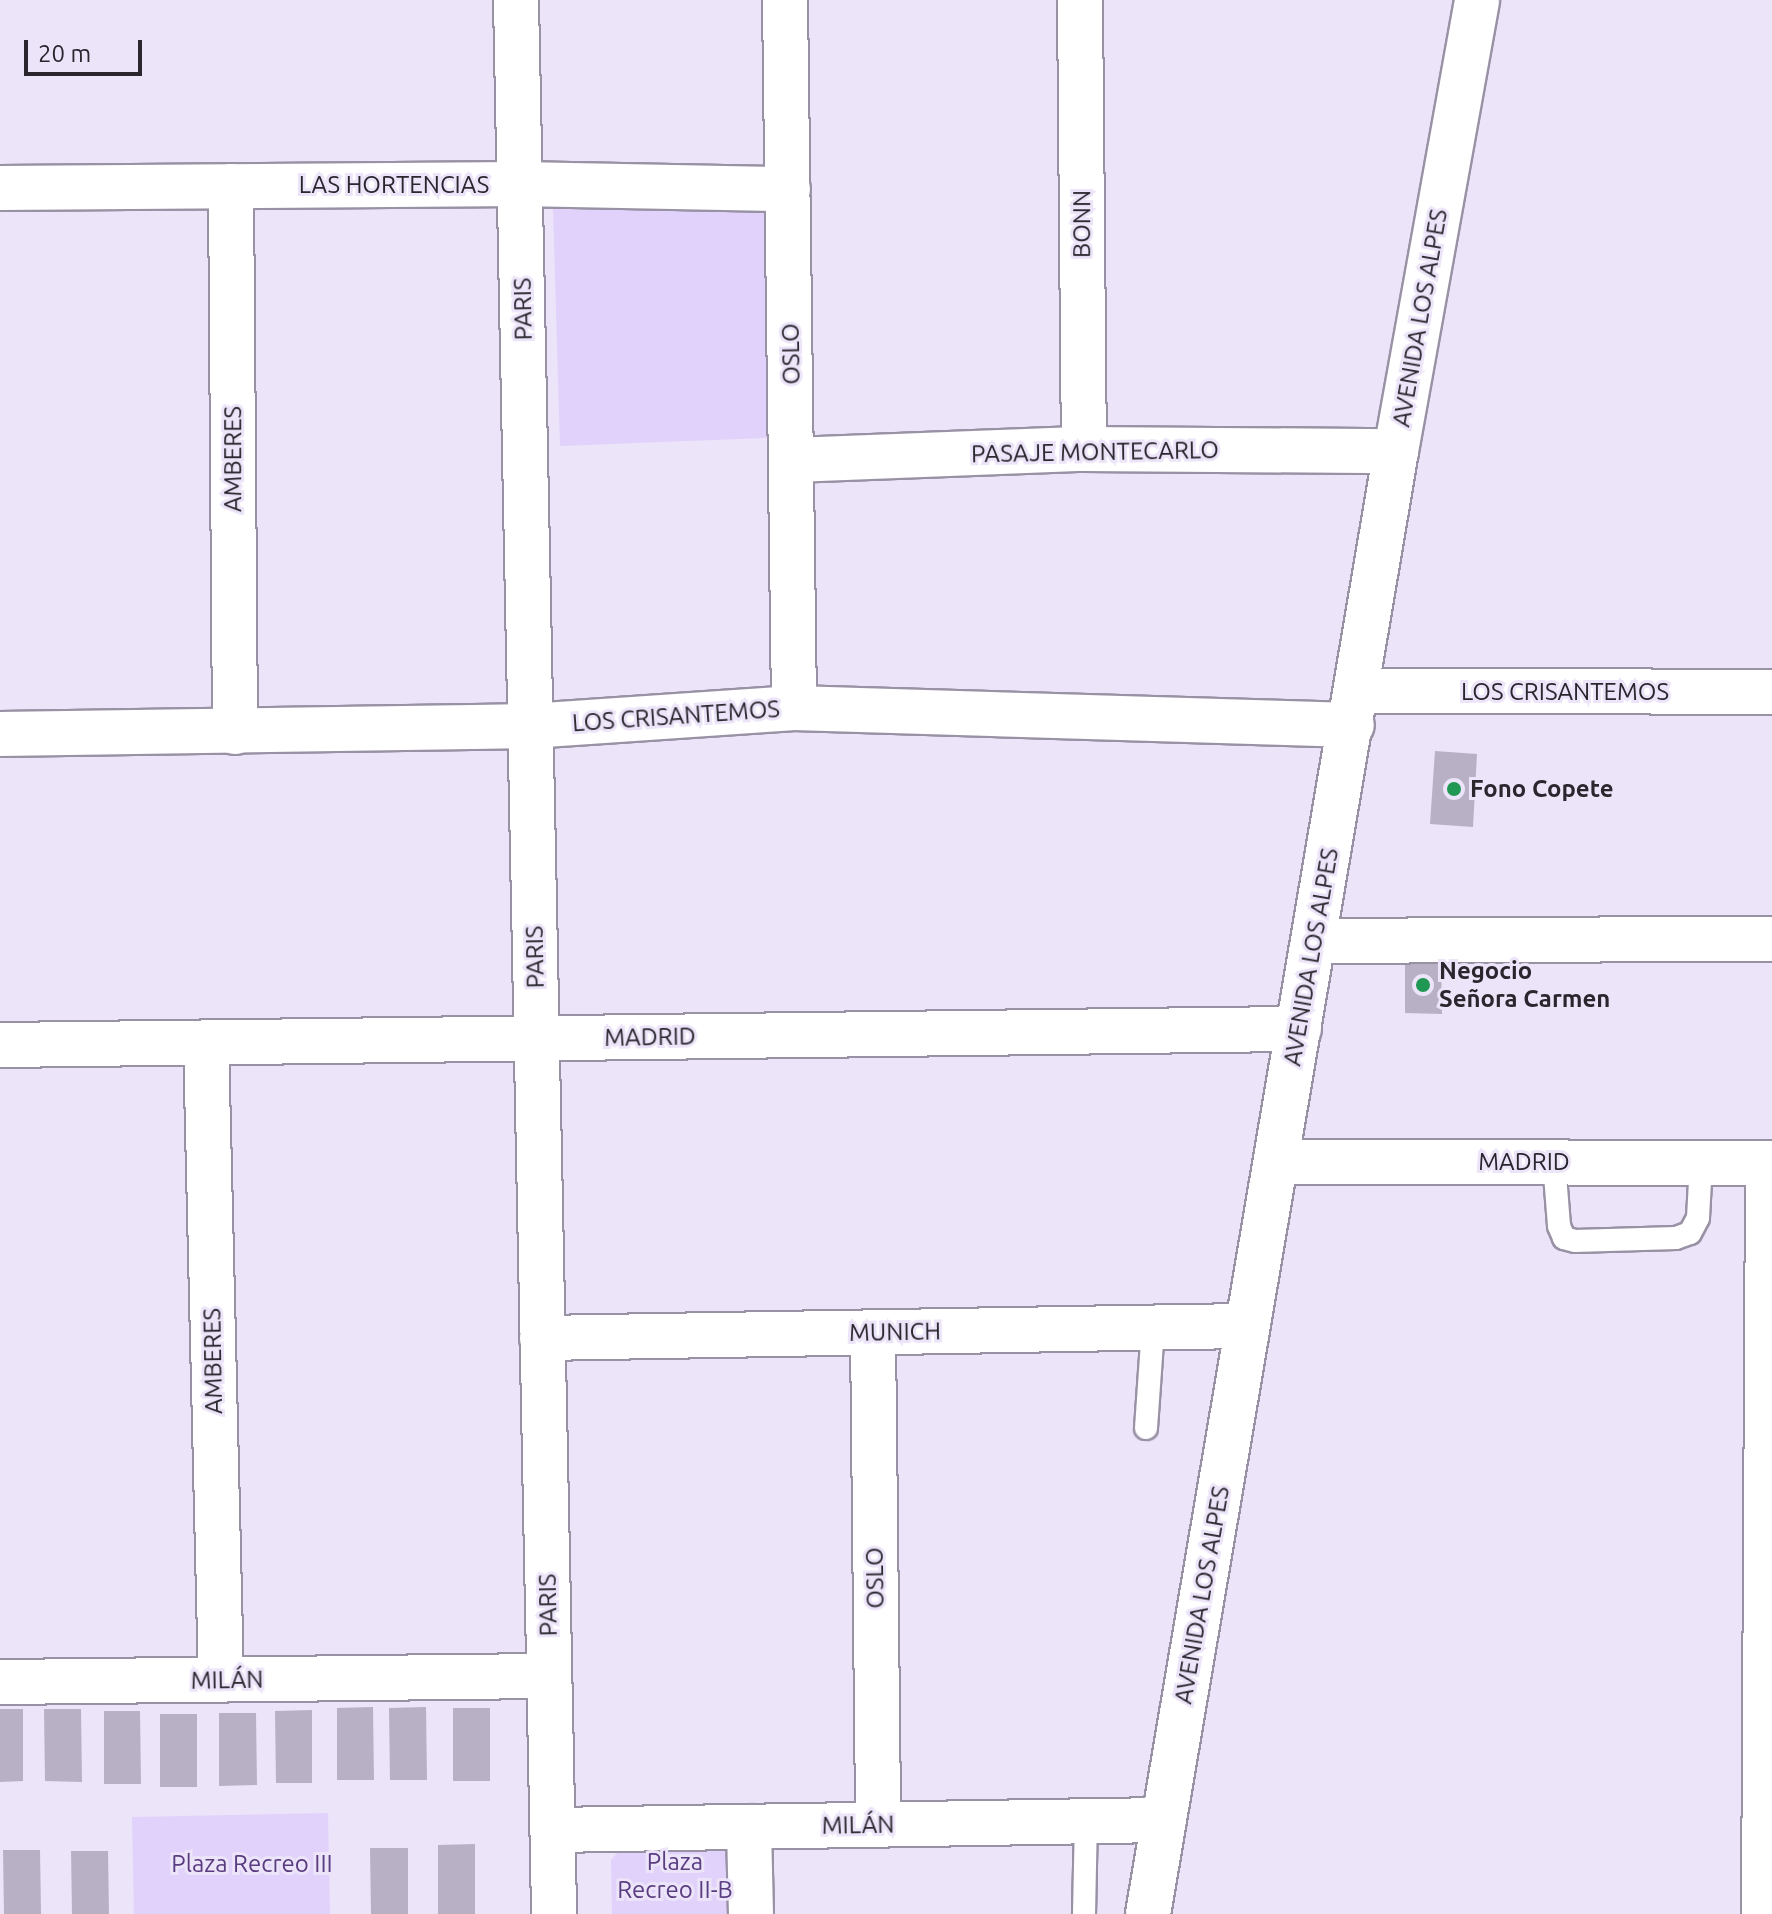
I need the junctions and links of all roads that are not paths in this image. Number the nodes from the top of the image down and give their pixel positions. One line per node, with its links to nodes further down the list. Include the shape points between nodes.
1 (516, 0): 5 (street, PARIS)
2 (785, 0): 8 (street, OSLO)
3 (1080, 0): 9 (street, BONN)
4 (1477, 0): 10 (street, AVENIDA LOS ALPES)
5 (520, 184): 6 (street, LAS HORTENCIAS); 8 (street, LAS HORTENCIAS); 15 (street, PARIS)
6 (231, 186): 7 (street, LAS HORTENCIAS); 16 (street, AMBERES)
7 (0, 188)
8 (788, 189): 11 (street, OSLO)
9 (1084, 449): 10 (street, PASAJE MONTECARLO); 11 (street, PASAJE MONTECARLO)
10 (1396, 451): 14 (street, AVENIDA LOS ALPES)
11 (793, 460): 13 (street, OSLO)
12 (1772, 692): 14 (street, LOS CRISANTEMOS)
13 (794, 708): 14 (street, LOS CRISANTEMOS); 15 (street, LOS CRISANTEMOS)
14 (1355, 708): 19 (street, AVENIDA LOS ALPES)
15 (530, 726): 16 (street, LOS CRISANTEMOS); 21 (street, PARIS)
16 (235, 732): 17 (street, LOS CRISANTEMOS)
17 (0, 734)
18 (1772, 939): 19 (street)
19 (1314, 941): 20 (street, AVENIDA LOS ALPES)
20 (1299, 1029): 21 (street, MADRID); 24 (street, AVENIDA LOS ALPES)
21 (537, 1038): 22 (street, MADRID); 31 (street, PARIS)
22 (206, 1043): 23 (street, MADRID); 34 (street, AMBERES)
23 (0, 1045)
24 (1276, 1162): 25 (street, MADRID); 28 (street, AVENIDA LOS ALPES)
25 (1554, 1162): 26 (street, MADRID); 26 (lane, via 1559,1226 1564,1238 1575,1241 1676,1238 1690,1233 1698,1218)
26 (1701, 1163): 27 (street, MADRID)
27 (1770, 1163): 45 (street)
28 (1247, 1326): 29 (street, MUNICH); 37 (street, AVENIDA LOS ALPES)
29 (1153, 1327): 30 (street, MUNICH); 32 (lane)
30 (873, 1332): 31 (street, MUNICH); 38 (street, OSLO)
31 (542, 1338): 33 (street, PARIS)
32 (1146, 1428)
33 (549, 1676): 34 (street, MILÁN); 40 (street, PARIS)
34 (221, 1680): 35 (street, MILÁN)
35 (0, 1682)
36 (1086, 1820): 37 (street, MILÁN); 38 (street, MILÁN); 43 (lane)
37 (1164, 1820): 44 (street, AVENIDA LOS ALPES)
38 (878, 1825): 39 (street, MILÁN)
39 (749, 1827): 40 (street, MILÁN); 42 (street)
40 (553, 1830): 41 (street, PARIS)
41 (554, 1914)
42 (751, 1914)
43 (1084, 1914)
44 (1148, 1914)
45 (1764, 1914)

